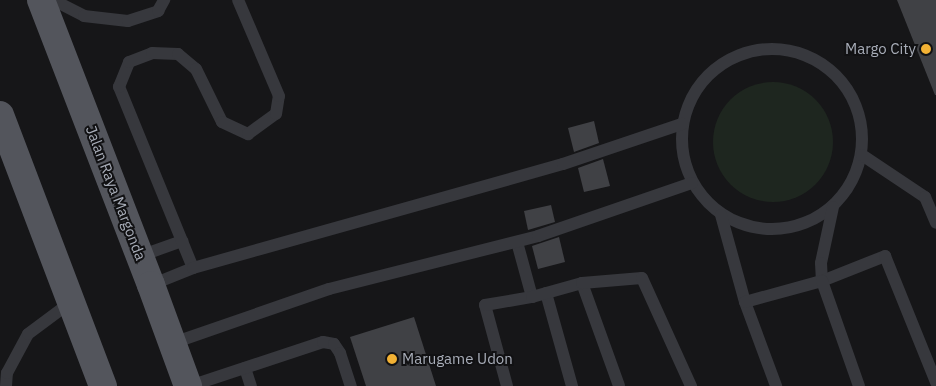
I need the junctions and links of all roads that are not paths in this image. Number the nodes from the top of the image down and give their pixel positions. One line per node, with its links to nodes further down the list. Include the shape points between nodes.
1 (41, 0): 14 (main road, Jalan Raya Margonda)
2 (53, 0): 3 (lane, via 84,16 128,21 158,12)
3 (164, 0)
4 (238, 0): 12 (lane, via 279,96 276,114 248,134 222,122 196,69 178,54 152,53 129,62 119,87)
5 (0, 115): 21 (main road)
6 (682, 124): 7 (lane, via 693,94 714,70 741,53 772,48 804,53 831,68 851,93 862,123); 8 (lane, via 682,156); 15 (lane, via 563,164)
7 (862, 154): 9 (lane, via 852,183); 11 (lane, via 925,197)
8 (692, 183): 10 (lane, via 709,206); 13 (lane)
9 (833, 206): 10 (lane, via 808,222 779,230 749,227); 16 (lane, via 821,263)
10 (721, 215): 22 (lane)
11 (936, 223)
12 (182, 241): 14 (lane); 15 (lane)
13 (517, 242): 20 (lane); 23 (lane, via 329,289)
14 (140, 256): 18 (main road, Jalan Raya Margonda)
15 (193, 268): 18 (lane)
16 (822, 281): 22 (lane); 25 (lane, via 885,256); 36 (lane)
17 (582, 283): 19 (lane); 33 (lane); 34 (lane, via 642,278)
18 (151, 285): 23 (main road, Jalan Raya Margonda)
19 (546, 293): 20 (lane); 32 (lane)
20 (532, 297): 31 (lane, via 485,305)
21 (71, 302): 26 (lane, via 28,334 7,373); 27 (main road)
22 (745, 302): 35 (lane)
23 (172, 343): 28 (main road, Jalan Raya Margonda)
24 (245, 368): 28 (lane); 29 (lane); 30 (lane, via 323,342 334,344 340,353)
25 (936, 382)
26 (6, 386)
27 (103, 386)
28 (189, 386)
29 (251, 386)
30 (352, 386)
31 (507, 386)
32 (572, 386)
33 (619, 386)
34 (691, 386)
35 (776, 386)
36 (859, 386)

